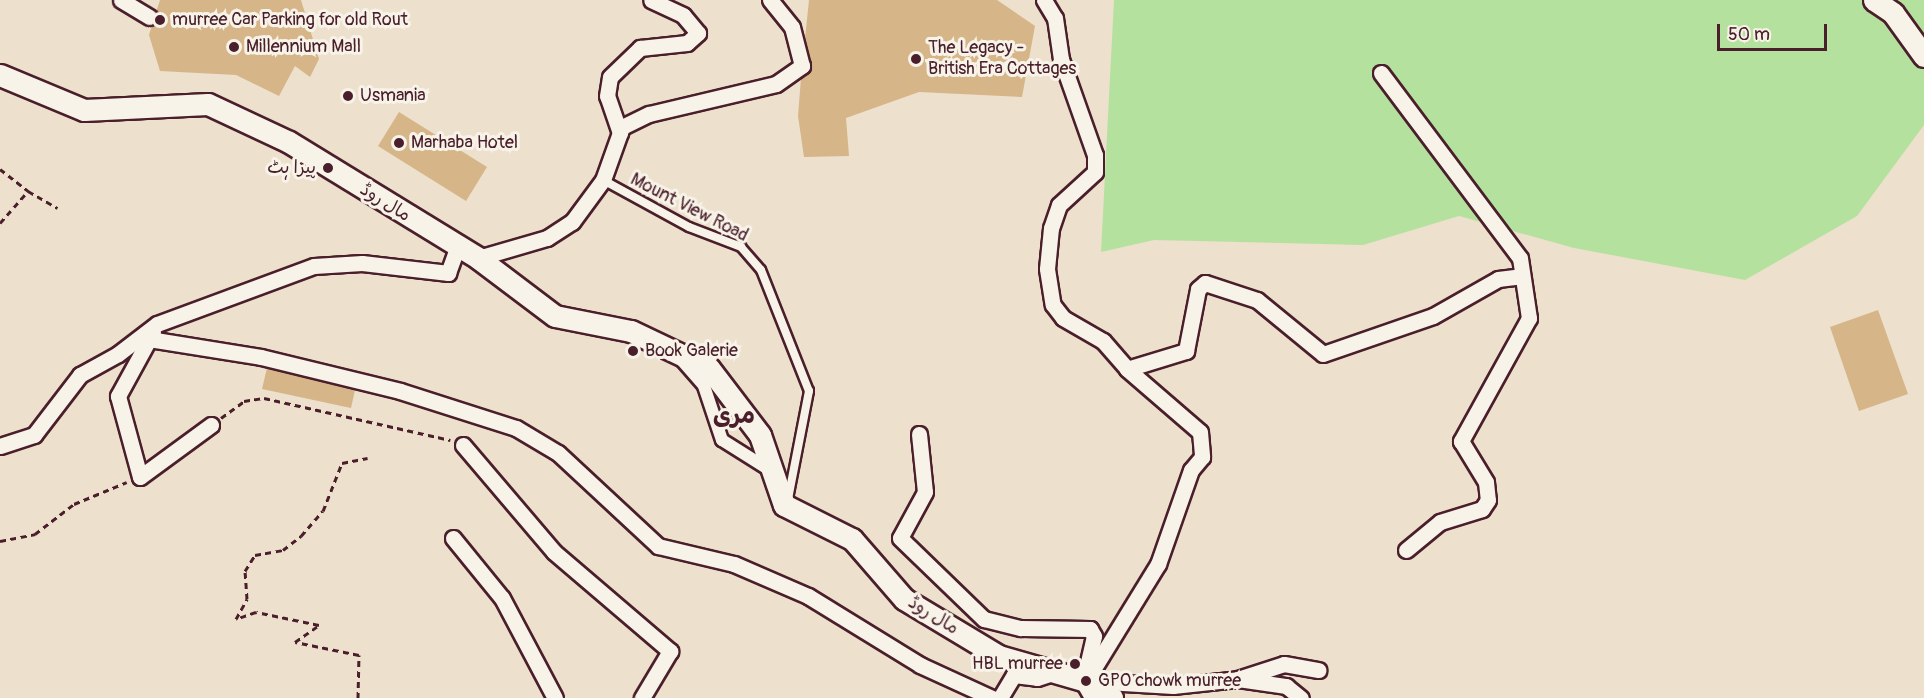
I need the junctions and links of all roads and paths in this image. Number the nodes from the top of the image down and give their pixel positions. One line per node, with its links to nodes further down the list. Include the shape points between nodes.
1 (121, 0): 6 (street)
2 (651, 0): 10 (street, via 683,15 698,33 687,43 640,48 609,77 607,96)
3 (770, 0): 10 (street, via 792,27 802,66 776,84 649,114)
4 (1044, 0): 22 (street, via 1055,18 1061,59 1095,163 1086,185 1059,205 1051,228 1047,269 1053,305 1063,318 1103,341)
5 (1874, 0): 7 (main road, via 1893,13)
6 (149, 17)
7 (1924, 56)
8 (1382, 73): 18 (street, via 1520,258)
9 (0, 75): 16 (main road, مال روڈ, via 84,110 208,104 289,142)
10 (620, 133): 12 (street)
11 (0, 170): 13 (path)
12 (603, 180): 17 (street, via 572,222 547,238); 29 (lane, Mount View Road, via 689,227 741,247 762,270 809,390)
13 (28, 191): 14 (path); 15 (path)
14 (58, 208)
15 (0, 223)
16 (457, 248): 17 (main road, مال روڈ); 19 (street, via 448,273 362,263 314,267)
17 (478, 258): 21 (main road, مال روڈ, via 555,316 631,331)
18 (1521, 276): 22 (street, via 1498,279 1433,315 1323,354 1257,300 1205,283 1198,289 1186,351); 32 (street, via 1527,330 1470,415 1461,441 1486,482 1488,500 1482,509 1440,522)
19 (157, 324): 20 (street); 26 (street, via 118,354 80,375 34,435)
20 (149, 339): 28 (street, via 118,396); 40 (street, via 261,357 400,391 516,428 558,453 658,546 734,564 808,596 920,665)
21 (672, 348): 29 (main road, مال روڈ, via 716,376 760,435); 29 (street, مال روڈ, via 704,386 722,440 765,464)
22 (1127, 369): 36 (street, via 1200,432 1202,458 1191,470 1158,564)
23 (211, 425): 25 (path, via 244,401 264,398 428,432); 28 (street)
24 (919, 434): 36 (street, via 925,492 900,538 984,619 1021,628 1090,629 1094,636)
25 (463, 445): 39 (street, via 554,552 670,651)
26 (0, 446)
27 (368, 458): 37 (path, via 342,463 333,493 301,536 283,549 255,555 245,571 247,599 236,619 256,612 319,625 295,642 359,655)
28 (140, 477): 31 (path, via 74,504 35,534)
29 (783, 498): 33 (main road, مال روڈ, via 852,539 903,598 927,608 999,656)
30 (453, 538): 38 (street, via 502,598)
31 (0, 541)
32 (1406, 550)
33 (1059, 670): 36 (main road, مال روڈ); 41 (street, via 1037,678 1014,675)
34 (1318, 670): 35 (street, via 1284,664)
35 (1238, 679): 36 (street); 43 (street, via 1286,686)
36 (1091, 689): 42 (street)
37 (358, 698)
38 (555, 698)
39 (642, 698)
40 (992, 698)
41 (1000, 698)
42 (1113, 698)
43 (1301, 698)

